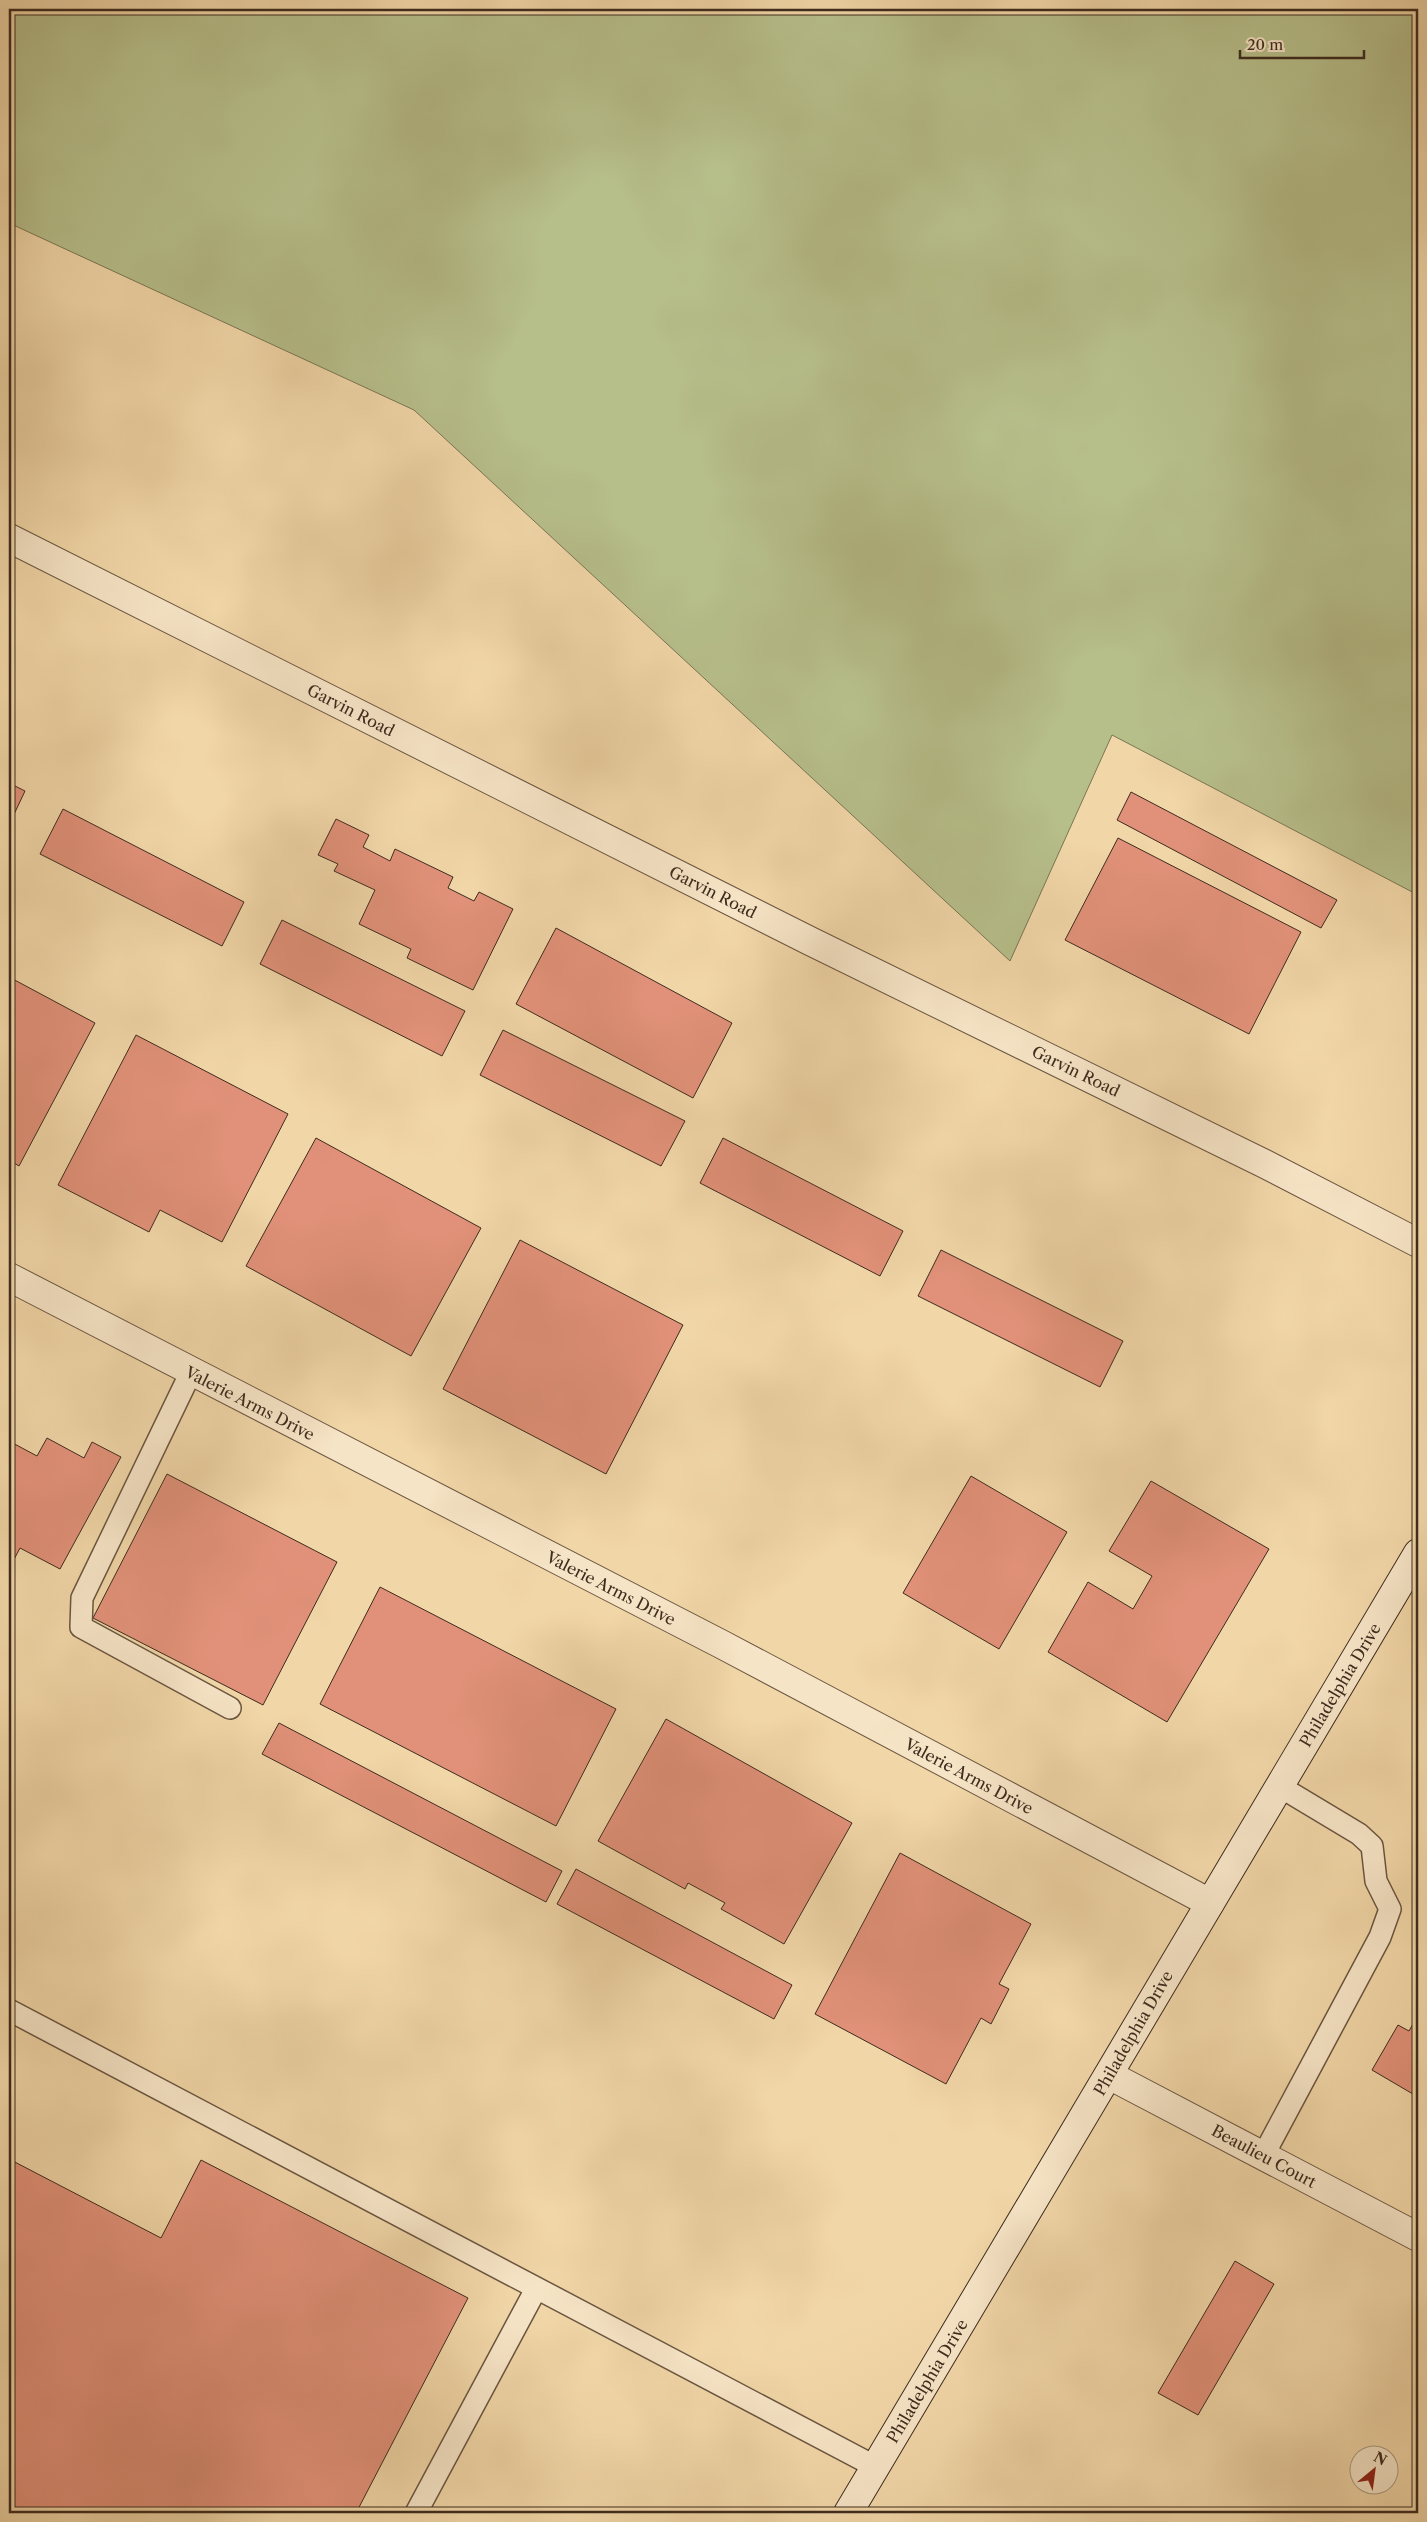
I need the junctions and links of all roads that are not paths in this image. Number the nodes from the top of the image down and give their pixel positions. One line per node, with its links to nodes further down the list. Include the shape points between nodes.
1 (9, 538): 2 (street, Garvin Road)
2 (1418, 1243)
3 (9, 1278): 4 (street, Valerie Arms Drive)
4 (190, 1372): 6 (lane, via 82,1598 81,1627); 8 (street, Valerie Arms Drive, via 721,1644)
5 (1418, 1553): 7 (street, Philadelphia Drive)
6 (230, 1708)
7 (1279, 1786): 8 (street, Philadelphia Drive); 11 (lane, via 1359,1834 1372,1846 1376,1882 1390,1909 1380,1937)
8 (1210, 1903): 10 (street, Philadelphia Drive)
9 (9, 2010): 13 (lane)
10 (1109, 2075): 11 (street, Beaulieu Court); 14 (street, Philadelphia Drive)
11 (1263, 2156): 12 (street, Beaulieu Court)
12 (1418, 2237)
13 (536, 2289): 14 (lane); 15 (lane)
14 (876, 2467): 16 (street, Philadelphia Drive)
15 (416, 2513)
16 (848, 2513)

